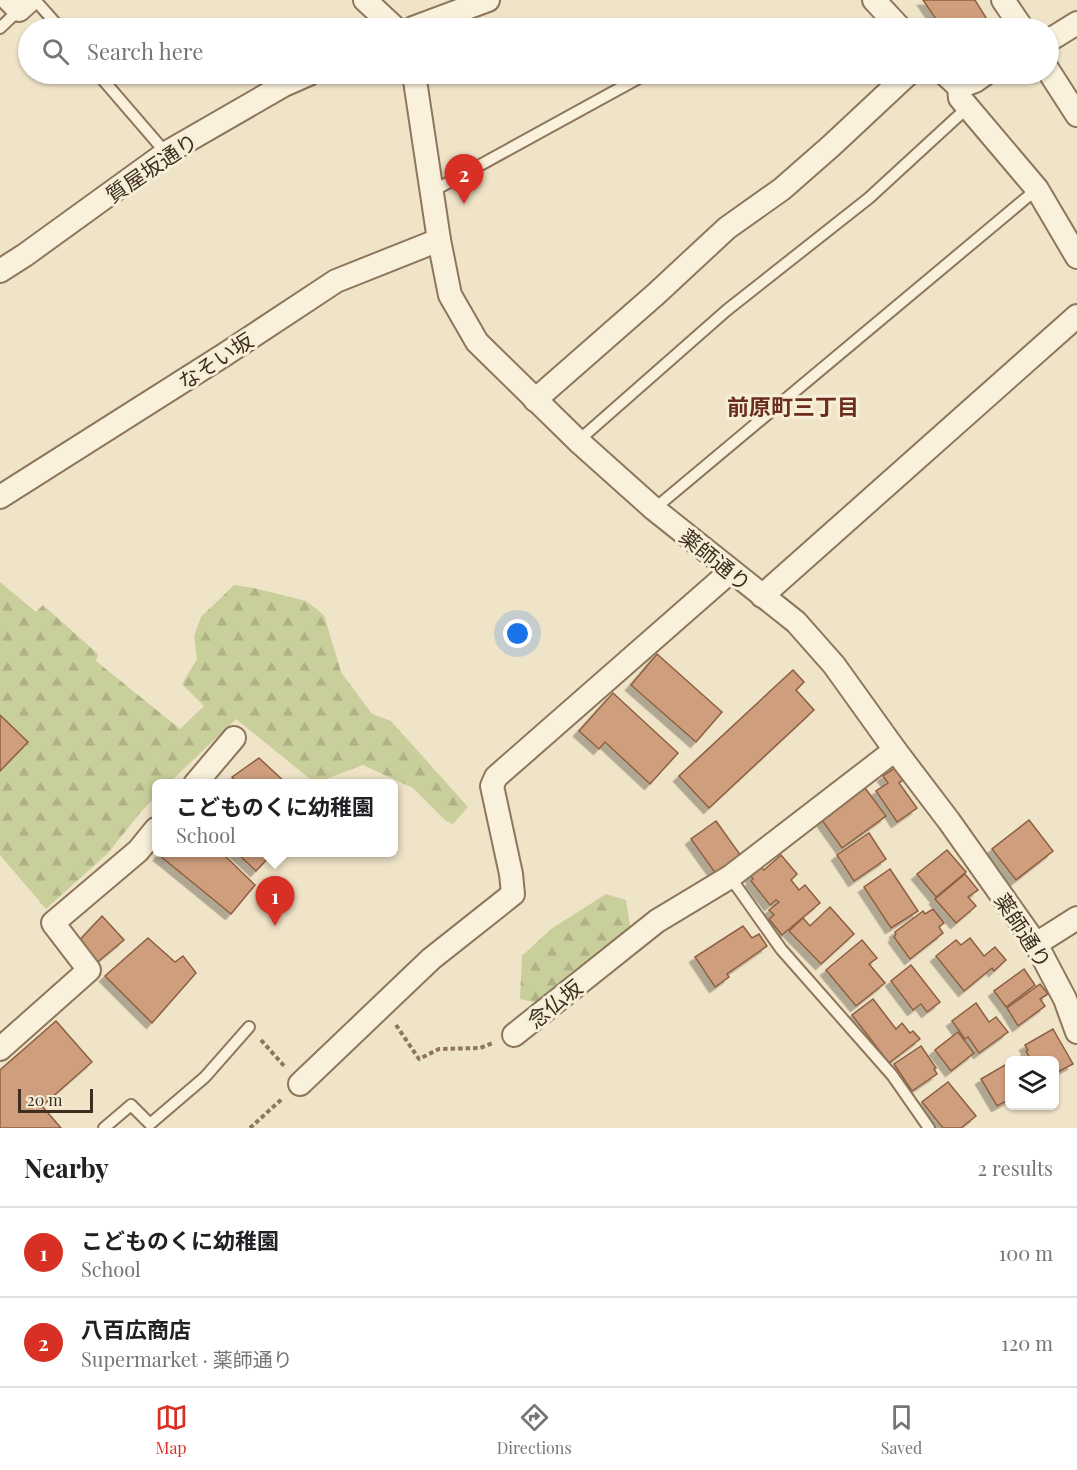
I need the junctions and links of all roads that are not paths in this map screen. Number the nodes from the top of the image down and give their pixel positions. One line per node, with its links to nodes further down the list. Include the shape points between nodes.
1 (365, 0): 7 (street)
2 (488, 0): 8 (street)
3 (874, 0): 9 (street)
4 (1003, 0): 10 (street)
5 (23, 3): 6 (lane); 12 (lane)
6 (45, 18)
7 (384, 18)
8 (440, 18)
9 (891, 18)
10 (1015, 18)
11 (1077, 23): 13 (street)
12 (0, 28)
13 (1059, 34)
14 (107, 84): 23 (lane)
15 (286, 84): 23 (street, 質屋坂通り)
16 (415, 84): 25 (street, 薬師通り)
17 (628, 84): 25 (lane)
18 (897, 84): 30 (street, via 790,182 727,228)
19 (954, 84): 21 (street)
20 (1057, 84): 22 (street)
21 (968, 107): 24 (street); 31 (lane, via 869,198 728,310)
22 (1077, 115)
23 (166, 153): 28 (street, 質屋坂通り)
24 (1037, 189): 27 (street); 33 (lane)
25 (431, 192): 26 (street, 薬師通り)
26 (439, 240): 30 (street, 薬師通り, via 450,295 477,342); 32 (street, なそい坂, via 336,281)
27 (1077, 257)
28 (0, 271)
29 (1077, 316): 35 (street)
30 (535, 400): 31 (street, 薬師通り)
31 (578, 441): 33 (street, 薬師通り)
32 (0, 496)
33 (654, 509): 34 (street, 薬師通り)
34 (731, 571): 35 (street, 薬師通り); 47 (street, via 496,777 492,786 513,894 431,959)
35 (762, 596): 37 (street, 薬師通り, via 796,622 826,656)
36 (234, 738): 38 (street)
37 (895, 750): 40 (street, 念仏坂); 42 (street, 薬師通り)
38 (198, 779)
39 (152, 834): 46 (street, via 138,851 53,923 89,969)
40 (730, 877): 45 (street, 念仏坂, via 657,921); 49 (lane, via 781,949 892,1076)
41 (1077, 918): 42 (street)
42 (1036, 944): 44 (street, 薬師通り, via 1065,999)
43 (249, 1027): 48 (lane, via 205,1077 150,1124 131,1105)
44 (1077, 1032)
45 (514, 1035)
46 (0, 1049)
47 (300, 1084)
48 (104, 1128)
49 (929, 1128)

